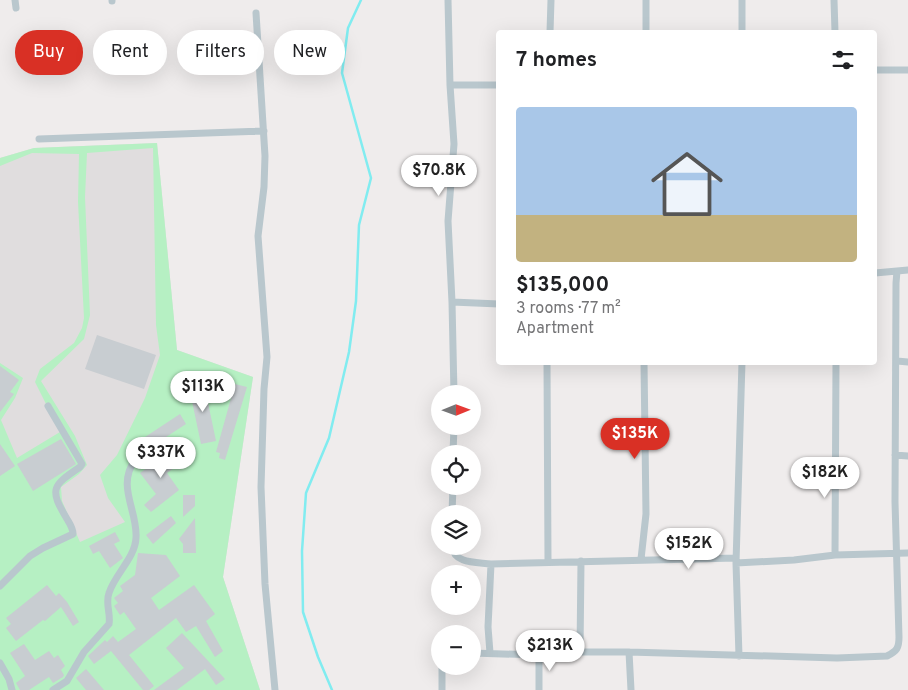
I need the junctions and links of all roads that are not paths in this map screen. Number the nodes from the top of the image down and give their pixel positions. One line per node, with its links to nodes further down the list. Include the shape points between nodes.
1 (15, 0): 7 (street)
2 (448, 0): 15 (street)
3 (551, 0): 9 (street)
4 (646, 0): 10 (street)
5 (742, 0): 11 (street)
6 (834, 0): 12 (street)
7 (16, 8)
8 (256, 13): 17 (street)
9 (550, 30)
10 (646, 30)
11 (742, 30)
12 (835, 30)
13 (877, 70): 14 (street)
14 (908, 70)
15 (450, 85): 16 (street); 22 (street, via 454,144 448,221)
16 (496, 85)
17 (264, 131): 18 (street); 55 (street, via 264,188 258,236 267,357 260,487)
18 (39, 140)
19 (908, 270): 20 (street)
20 (897, 271): 21 (street); 24 (street)
21 (877, 273)
22 (452, 302): 23 (street); 30 (street)
23 (496, 304)
24 (897, 361): 25 (street); 32 (street)
25 (908, 362)
26 (547, 365): 40 (street)
27 (644, 365): 39 (street, via 646,496)
28 (742, 365): 42 (street)
29 (836, 365): 36 (street)
30 (454, 385)
31 (48, 406): 44 (street, via 82,464 60,481 55,490 56,501 73,534 30,556)
32 (895, 455): 33 (street); 37 (street)
33 (908, 456)
34 (136, 460): 54 (street, via 129,469 128,493 136,540 108,594 110,624 84,652 67,681)
35 (908, 553): 37 (street)
36 (835, 554): 37 (street); 42 (street, via 794,560)
37 (898, 554): 50 (street, via 899,645 894,653 837,658)
38 (454, 555): 43 (street)
39 (641, 559): 41 (street); 42 (street)
40 (548, 561): 41 (street); 43 (street)
41 (580, 561): 45 (street)
42 (736, 561): 50 (street)
43 (490, 564): 48 (street)
44 (0, 586)
45 (580, 652): 46 (street); 49 (street)
46 (629, 652): 50 (street); 58 (street)
47 (481, 653): 48 (street)
48 (490, 653): 49 (street)
49 (539, 655): 57 (street)
50 (739, 656)
51 (0, 663): 53 (street)
52 (442, 675): 56 (street)
53 (12, 690)
54 (53, 690)
55 (275, 690)
56 (442, 690)
57 (539, 690)
58 (631, 690)

